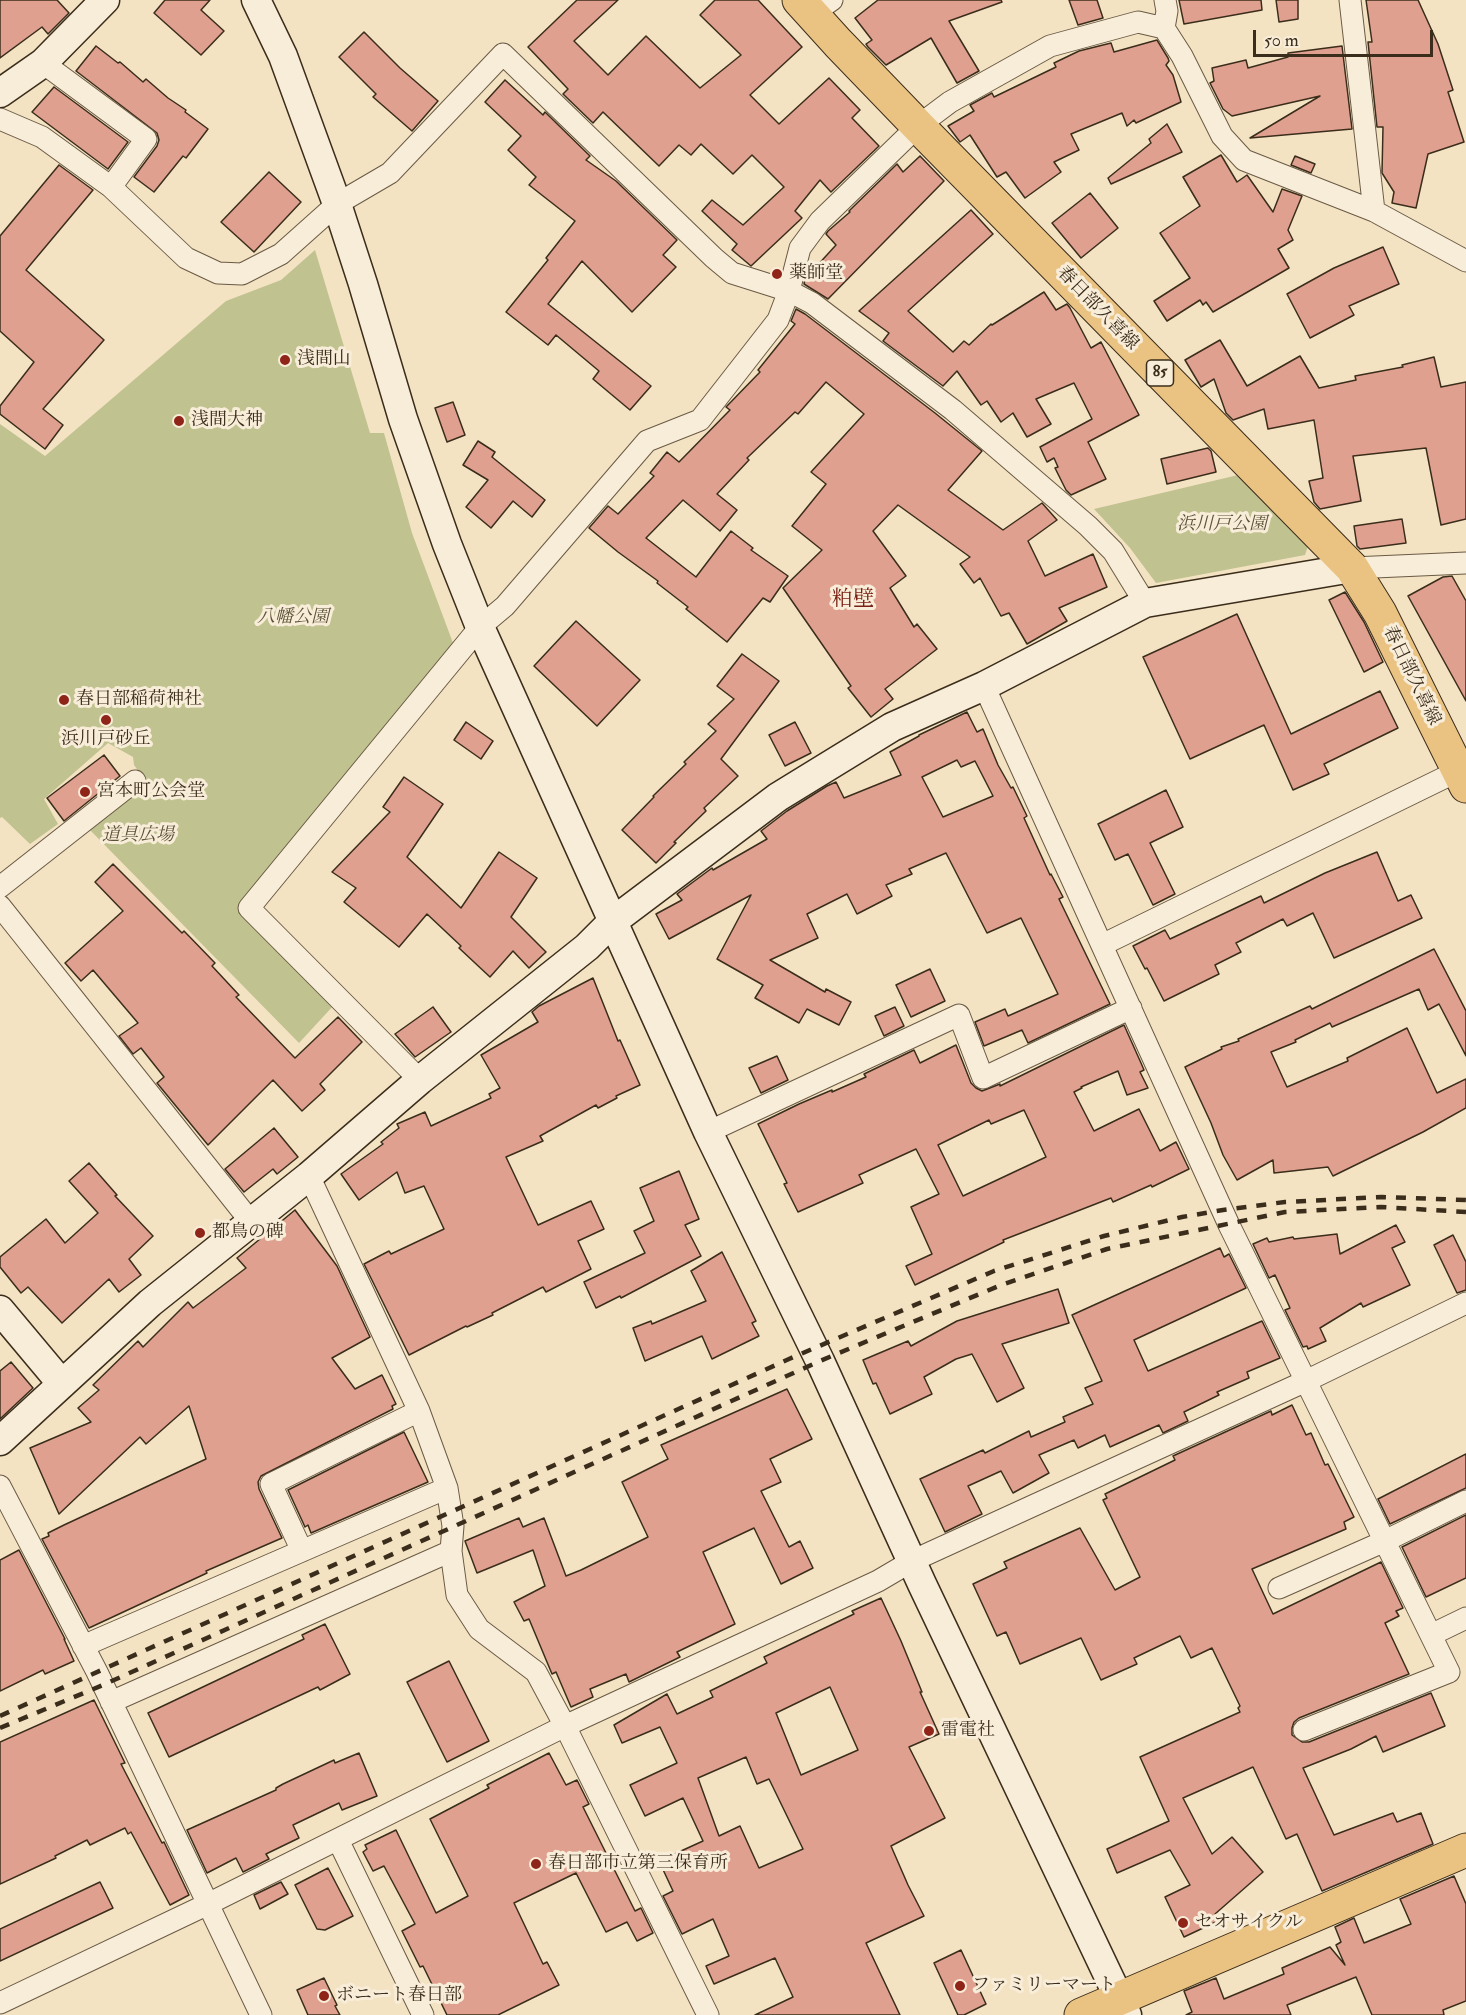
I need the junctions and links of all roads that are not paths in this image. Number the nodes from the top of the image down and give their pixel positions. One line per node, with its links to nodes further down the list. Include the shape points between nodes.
1 (105, 0): 7 (street)
2 (256, 0): 12 (street, via 283,56)
3 (1165, 0): 6 (street)
4 (1350, 0): 13 (street)
5 (814, 5): 10 (main road, 春日部久喜線 / 85)
6 (1164, 28): 10 (street, via 1138,22 1050,46 950,102); 13 (street, via 1222,136 1244,160)
7 (43, 63): 8 (street); 11 (street, via 146,138)
8 (0, 93)
9 (0, 119): 11 (street, via 42,137)
10 (918, 126): 15 (street, via 820,221 800,248); 17 (main road, 春日部久喜線 / 85)
11 (111, 187): 12 (street, via 186,258 218,273 242,274 281,254)
12 (337, 204): 15 (street, via 390,173 503,54 732,273); 19 (street, via 403,419)
13 (1374, 210): 14 (street)
14 (1466, 261)
15 (789, 291): 18 (street, via 812,303 953,410 1088,526 1113,551); 19 (street, via 778,320 700,420 647,441 505,606)
16 (1466, 563): 17 (street)
17 (1352, 568): 18 (street); 21 (main road, 春日部久喜線 / 85, via 1380,614)
18 (1145, 603): 20 (street)
19 (480, 627): 25 (street); 28 (street, via 249,908)
20 (984, 686): 25 (street, via 892,727 788,792); 26 (street)
21 (1462, 778): 26 (street)
22 (135, 781): 23 (street)
23 (0, 887)
24 (0, 906): 31 (street)
25 (612, 922): 28 (street, via 587,947); 29 (street)
26 (1102, 945): 27 (street)
27 (1131, 1008): 29 (street, via 983,1078 959,1015); 34 (street, via 1229,1225)
28 (420, 1080): 30 (street)
29 (708, 1132): 44 (street)
30 (309, 1176): 31 (street); 36 (street)
31 (251, 1222): 35 (street, via 150,1303)
32 (1466, 1302): 34 (street)
33 (0, 1310): 35 (street)
34 (1306, 1380): 41 (street); 44 (street)
35 (62, 1384): 37 (street)
36 (419, 1410): 39 (street); 42 (street, via 271,1484)
37 (0, 1441)
38 (0, 1486): 48 (street)
39 (447, 1488): 42 (street); 43 (street, via 453,1526)
40 (1466, 1502): 41 (street)
41 (1385, 1541): 45 (street); 47 (street)
42 (302, 1551): 48 (street)
43 (451, 1551): 49 (street); 50 (street, via 457,1595 479,1629 536,1672)
44 (912, 1561): 50 (street, via 878,1581); 56 (street)
45 (1280, 1588)
46 (1466, 1618): 47 (street)
47 (1431, 1635): 51 (street, via 1449,1672)
48 (83, 1646): 49 (street)
49 (111, 1702): 54 (street)
50 (565, 1726): 52 (street); 59 (street)
51 (1304, 1730)
52 (338, 1840): 54 (street); 58 (street)
53 (1466, 1850): 56 (main road)
54 (208, 1904): 55 (street); 57 (street)
55 (0, 2003)
56 (1123, 2007): 60 (main road)
57 (261, 2015)
58 (423, 2015)
59 (708, 2015)
60 (1081, 2015)

